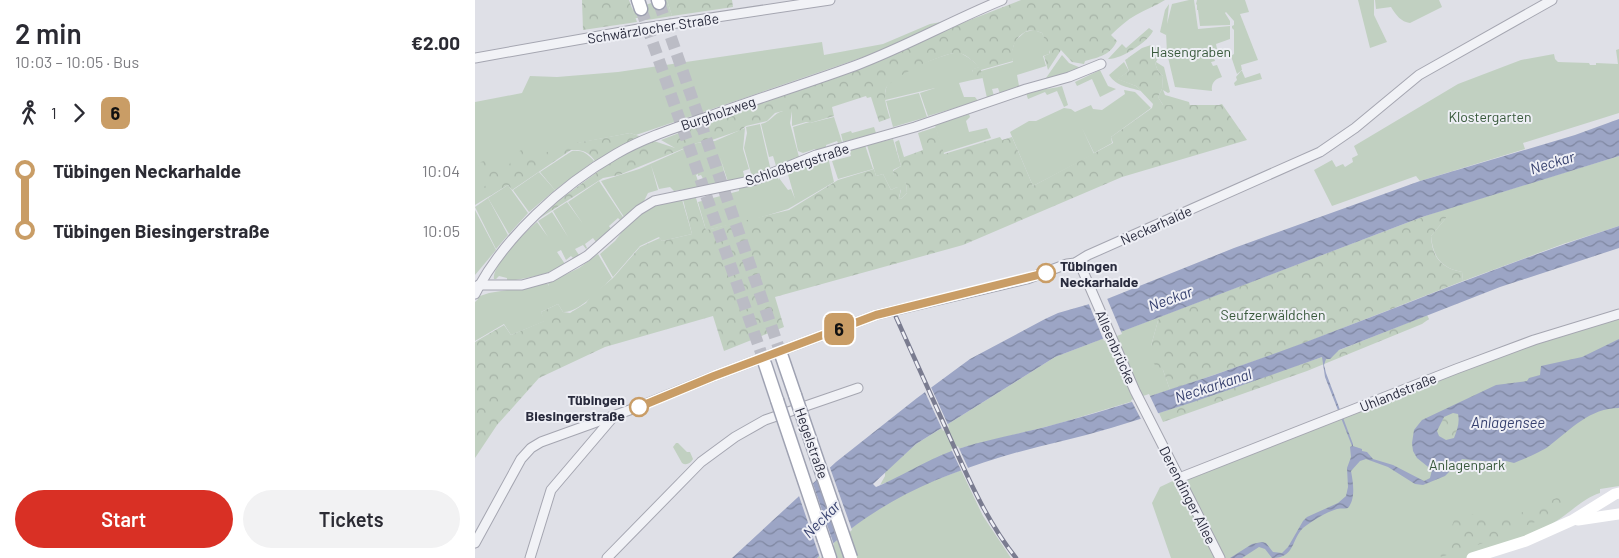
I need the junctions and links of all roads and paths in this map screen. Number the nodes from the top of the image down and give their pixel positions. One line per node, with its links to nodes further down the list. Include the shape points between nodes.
1 (830, 0): 4 (street, Schwärzlocher Straße)
2 (1002, 0): 7 (street, Burgholzweg, via 884,54 659,133 615,155 540,211 506,248)
3 (1552, 0): 6 (street, Neckarhalde, via 1419,75 1355,128 1320,152 1088,255)
4 (475, 58)
5 (1101, 64): 7 (street, Schloßbergstraße, via 915,127 816,155 755,180 661,199 644,206 587,256 551,277)
6 (1079, 266): 12 (street, Neckarhalde, via 1067,264 1027,279 876,315); 13 (street, Alleenbrücke)
7 (476, 289)
8 (1619, 314): 14 (street, Uhlandstraße, via 1534,340 1456,369)
9 (783, 357): 22 (main road, Hegelstraße, bridge)
10 (765, 364): 21 (main road, Hegelstraße, bridge)
11 (857, 388): 20 (street, via 765,420 735,437 701,462)
12 (614, 416): 18 (street, Neckarhalde, via 560,434 531,448 521,459); 19 (street, via 551,490)
13 (1155, 430): 14 (street, Derendinger Allee)
14 (1179, 478): 23 (street, Derendinger Allee)
15 (1619, 493): 17 (street)
16 (1619, 514): 17 (street)
17 (1573, 520): 24 (street, via 1526,541)
18 (475, 543)
19 (530, 558)
20 (607, 558)
21 (830, 558)
22 (851, 558)
23 (1220, 558)
24 (1472, 558)

